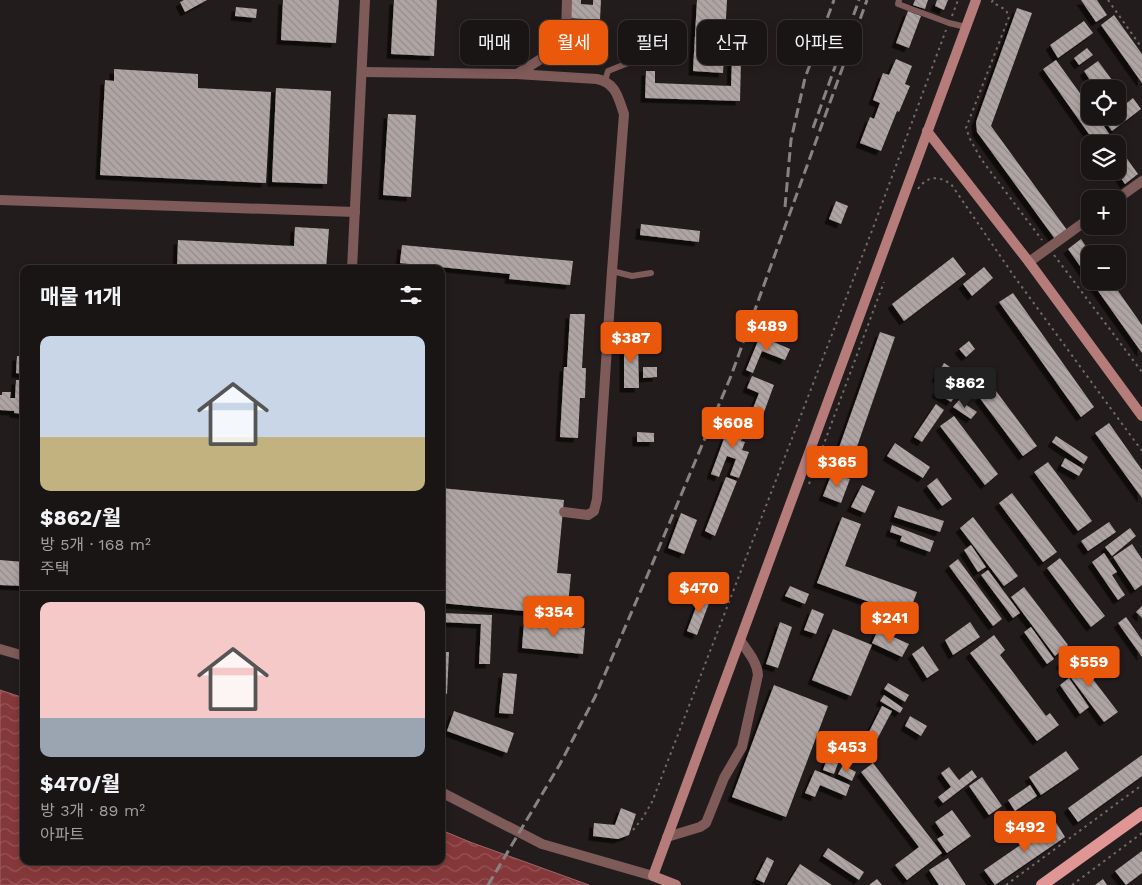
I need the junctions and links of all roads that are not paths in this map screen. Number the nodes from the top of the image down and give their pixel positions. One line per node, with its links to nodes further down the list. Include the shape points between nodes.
1 (365, 0): 7 (street)
2 (567, 0): 8 (street, via 566,33 560,47)
3 (899, 0): 5 (lane, via 898,4)
4 (976, 0): 5 (main road)
5 (966, 27): 10 (main road)
6 (625, 65): 9 (lane, via 608,72)
7 (363, 72): 8 (street); 14 (street)
8 (516, 74): 9 (street)
9 (605, 80): 18 (street, via 616,90 624,114)
10 (927, 131): 16 (main road); 22 (main road)
11 (1142, 181): 12 (street)
12 (1126, 193)
13 (0, 200): 14 (street)
14 (355, 212): 17 (street)
15 (1081, 224): 16 (street)
16 (1029, 262): 20 (main road)
17 (352, 265)
18 (612, 271): 19 (lane, via 632,276); 21 (street, via 597,499 594,511 588,515)
19 (651, 273)
20 (1142, 416)
21 (564, 512)
22 (740, 640): 27 (main road); 27 (street, via 753,659 758,675 742,747 724,778 706,823)
23 (0, 649): 24 (street)
24 (20, 655)
25 (445, 794): 28 (street, via 542,844)
26 (1142, 813): 30 (main road)
27 (668, 837): 28 (main road)
28 (653, 876): 29 (main road)
29 (676, 885)
30 (1042, 885)

